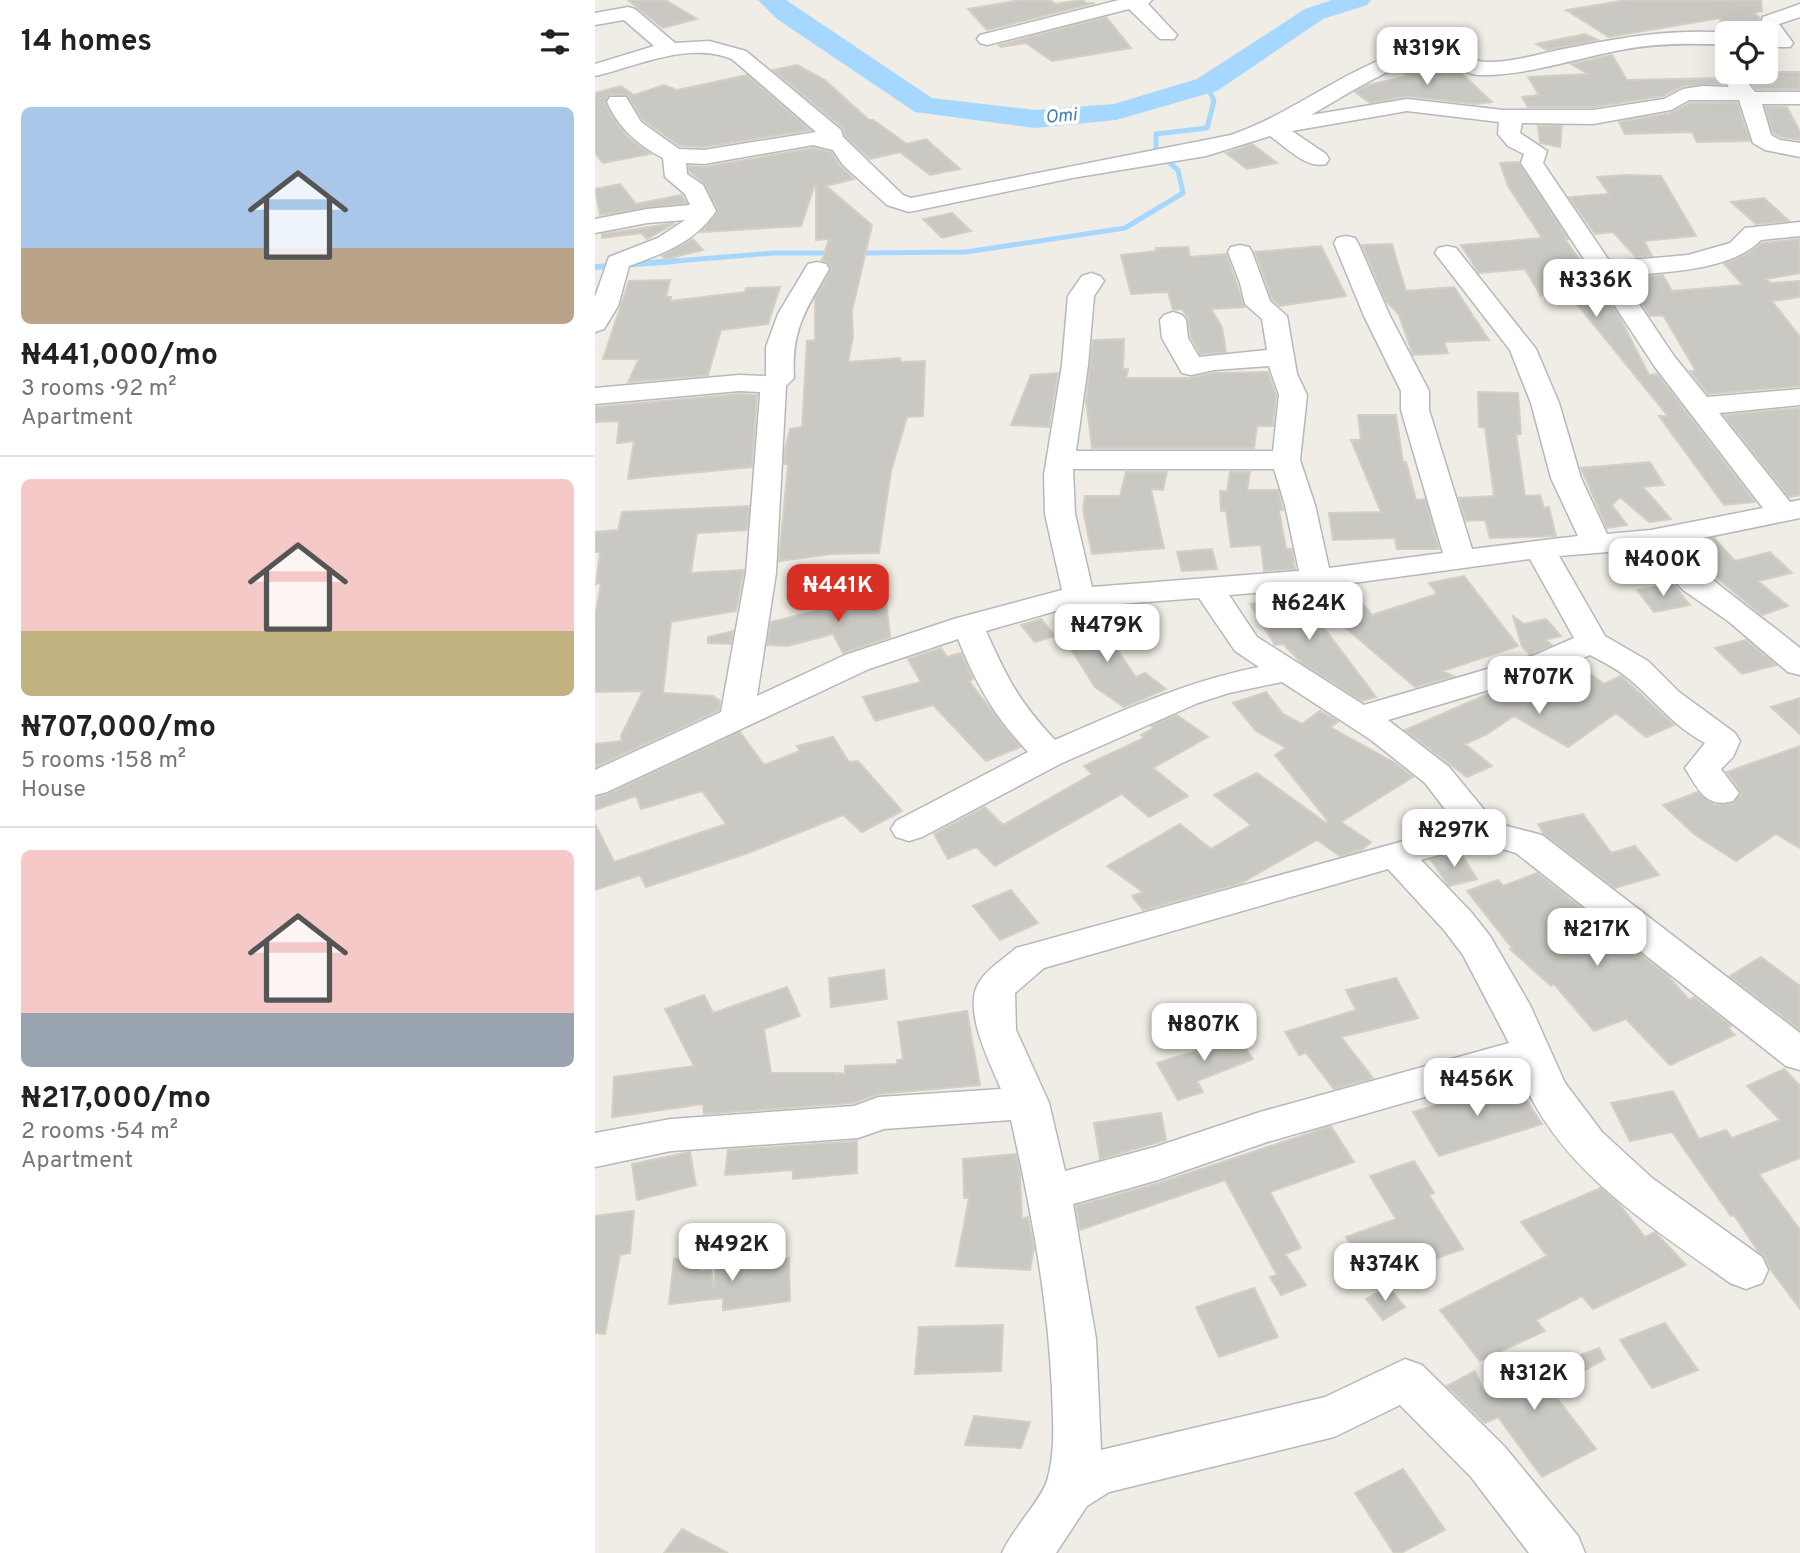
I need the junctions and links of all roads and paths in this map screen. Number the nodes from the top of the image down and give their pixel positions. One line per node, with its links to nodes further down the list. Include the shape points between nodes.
1 (1135, 1): 4 (street); 6 (street)
2 (1800, 10): 7 (street, via 1770,21 1769,28)
3 (595, 19): 8 (street, via 628,13 667,46)
4 (1167, 35)
5 (1715, 38): 9 (street, via 1624,43)
6 (987, 39)
7 (1783, 43)
8 (659, 52): 10 (street); 19 (street, via 704,46 723,47 739,55)
9 (1478, 69): 15 (street, via 1486,71); 18 (street, via 1438,52 1365,75)
10 (595, 70)
11 (1737, 84): 12 (street)
12 (1747, 96): 13 (street); 16 (street, via 1683,95 1671,104); 21 (street, via 1761,138)
13 (1792, 98): 17 (street)
14 (618, 102): 22 (street, via 621,112 647,139)
15 (1501, 110): 16 (street); 18 (street, via 1407,105); 20 (street, via 1512,117 1509,134)
16 (1593, 117): 20 (street)
17 (1800, 122)
18 (1273, 128): 19 (street, via 1206,149 909,205 895,200 841,145); 23 (street)
19 (826, 138): 22 (street, via 705,157)
20 (1527, 145): 31 (street, via 1536,151 1532,163)
21 (1800, 150)
22 (674, 155): 24 (street, via 676,177 695,190)
23 (1318, 159)
24 (704, 211): 25 (street); 34 (street, via 680,236 618,262)
25 (595, 226)
26 (1800, 229): 31 (street, via 1754,233 1738,248 1689,262)
27 (1346, 243): 46 (street, via 1415,391 1415,410)
28 (1240, 252): 35 (street, via 1258,304 1274,316)
29 (1447, 253): 44 (street, via 1523,349 1545,403 1566,478)
30 (817, 269): 36 (street, via 791,314 779,347 780,378)
31 (1602, 270): 39 (street)
32 (1091, 281): 40 (street, via 1081,296)
33 (1173, 320): 35 (street, via 1175,338 1191,367)
34 (595, 324)
35 (1283, 357): 41 (street, via 1293,395)
36 (772, 384): 37 (street); 55 (street, via 761,573)
37 (595, 396)
38 (1800, 397): 39 (street)
39 (1700, 405): 42 (street, via 1716,430)
40 (1061, 460): 41 (street); 49 (street, via 1060,514)
41 (1286, 460): 47 (street)
42 (1791, 510): 43 (street)
43 (1651, 539): 44 (street); 52 (street, via 1694,583)
44 (1597, 544): 45 (street)
45 (1541, 549): 46 (street); 51 (street)
46 (1459, 559): 47 (street)
47 (1316, 579): 48 (street)
48 (1208, 587): 49 (street); 53 (street, via 1246,645)
49 (1079, 598): 50 (street)
50 (968, 625): 55 (street, via 857,662); 56 (street, via 994,686)
51 (1592, 642): 54 (street, via 1547,662); 58 (street, via 1636,668 1667,699 1719,736 1721,749 1702,768)
52 (1800, 665)
53 (1287, 671): 54 (street); 56 (street, via 1186,696)
54 (1361, 717): 60 (street, via 1437,775)
55 (737, 718): 57 (street)
56 (1050, 755): 59 (street)
57 (595, 784)
58 (1721, 793)
59 (909, 829)
60 (1482, 831): 61 (street); 63 (street, via 1529,844)
61 (1396, 855): 62 (street, via 1466,931 1506,993); 64 (street, via 1030,958 995,988 996,1030)
62 (1533, 1051): 66 (street); 67 (street, via 1549,1091 1585,1143 1655,1205)
63 (1800, 1055)
64 (1028, 1103): 65 (street, via 879,1113 858,1122 671,1135); 66 (street)
65 (595, 1150)
66 (1049, 1193): 68 (street, via 1073,1339)
67 (1746, 1270)
68 (1082, 1467): 69 (street); 70 (street, via 1334,1416 1405,1379 1488,1462)
69 (1027, 1553)
70 (1560, 1553)

